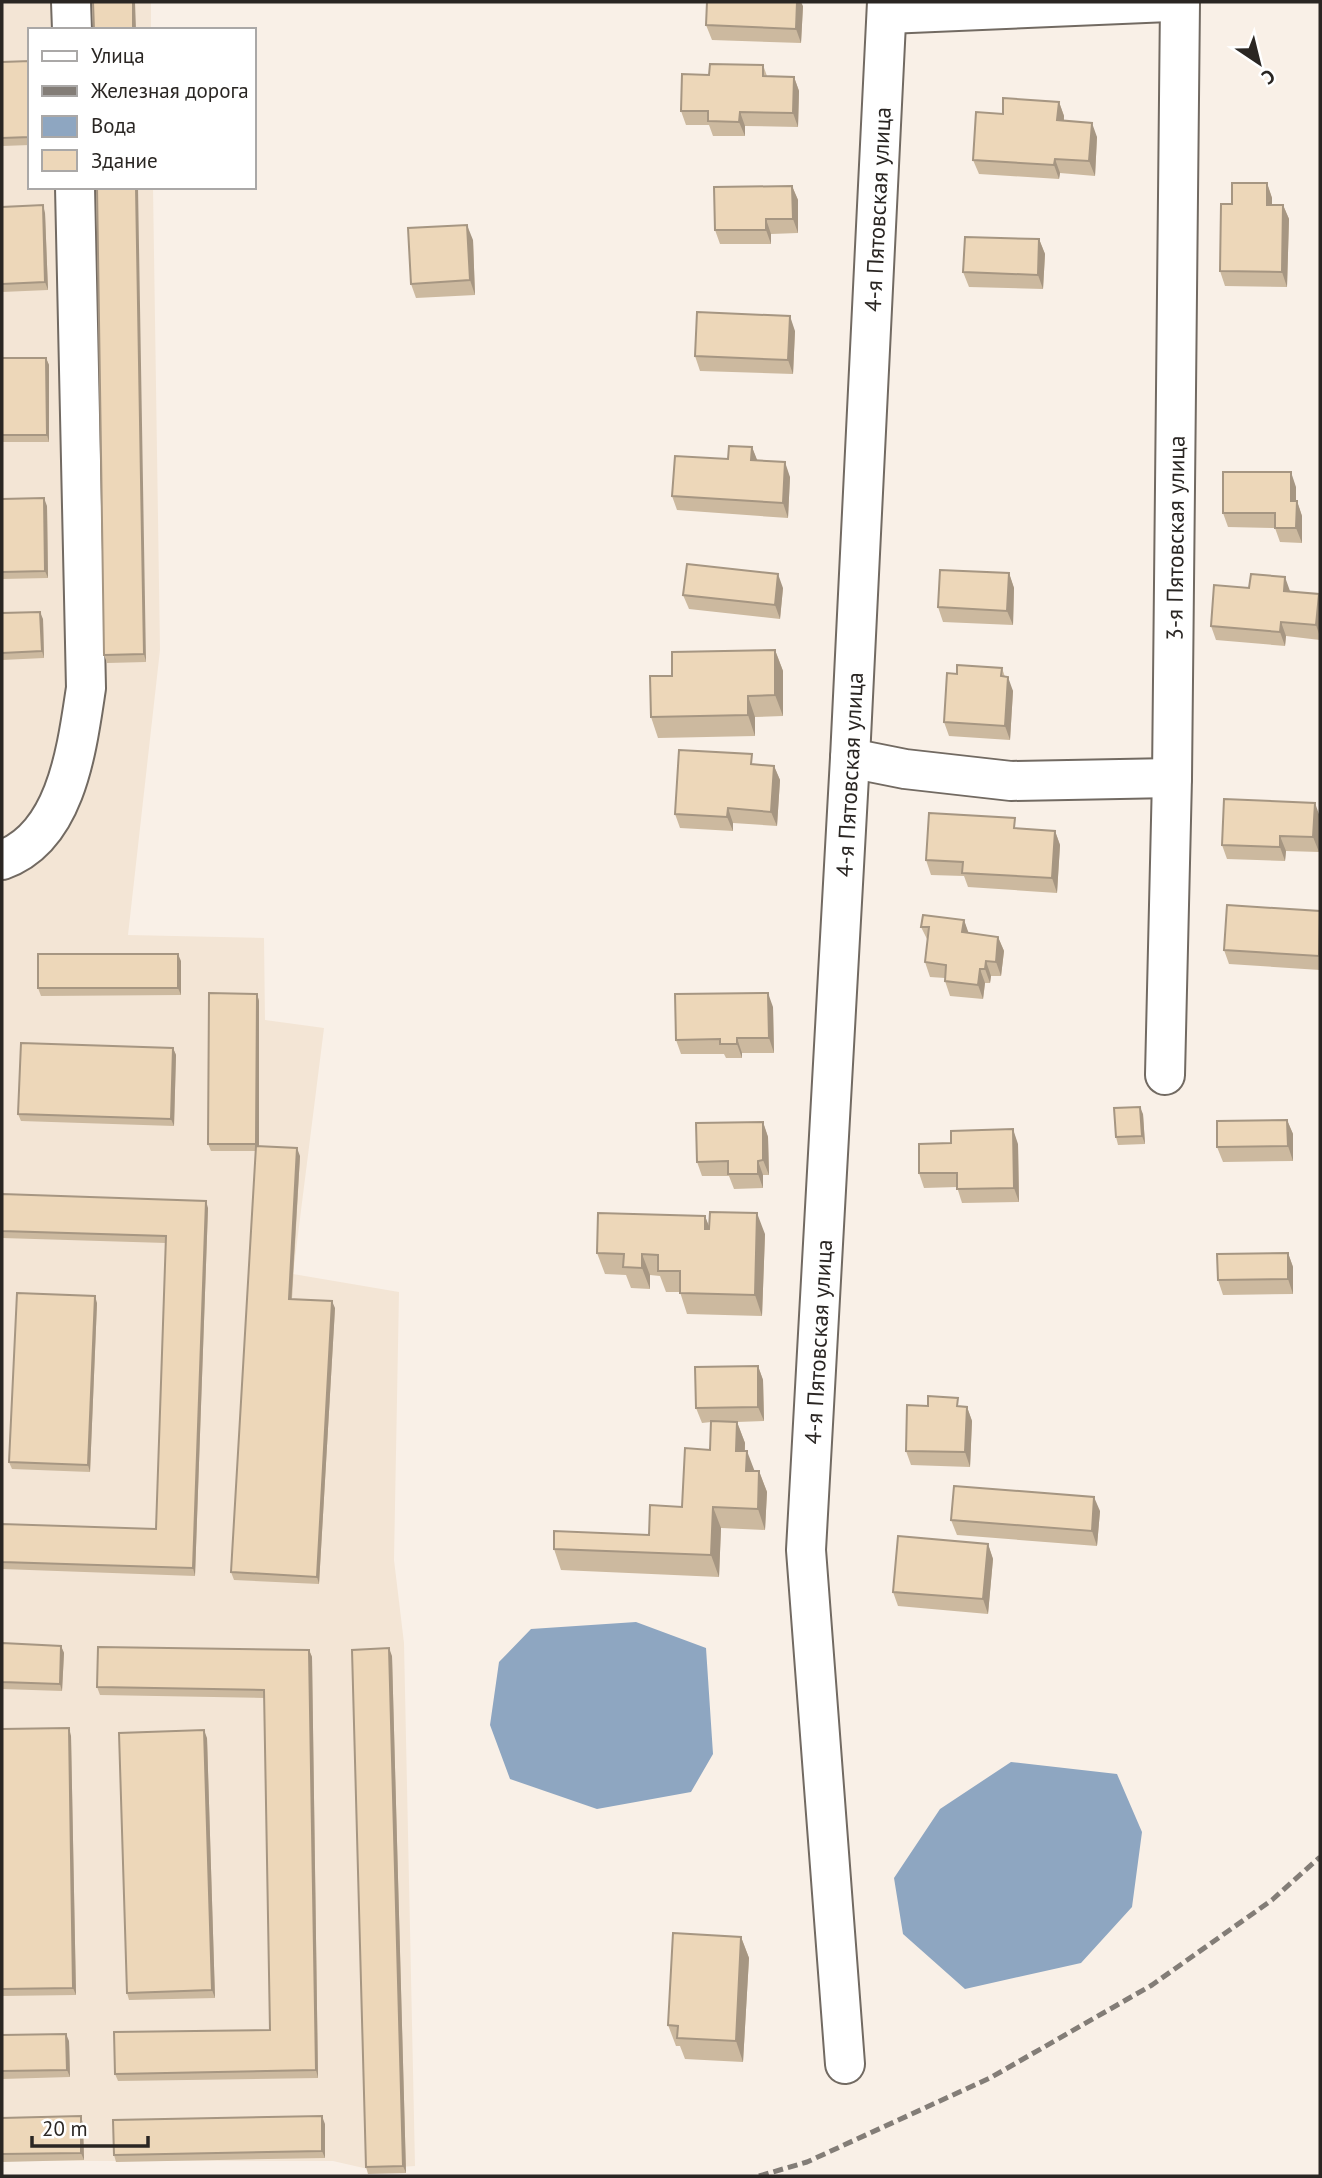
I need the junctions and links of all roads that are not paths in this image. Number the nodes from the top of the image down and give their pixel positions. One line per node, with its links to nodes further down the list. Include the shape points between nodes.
1 (71, 2): 5 (street)
2 (1169, 2): 4 (street)
3 (1180, 2): 8 (street, 3-я Пятовская улица)
4 (887, 8): 7 (street, 4-я Пятовская улица)
5 (72, 28)
6 (75, 189): 9 (street, via 86,688 76,755 50,822 17,855)
7 (850, 758): 8 (street, via 1011,781); 11 (street, 4-я Пятовская улица, via 806,1550)
8 (1172, 778): 10 (street, 3-я Пятовская улица)
9 (2, 860)
10 (1165, 1075)
11 (845, 2064)

